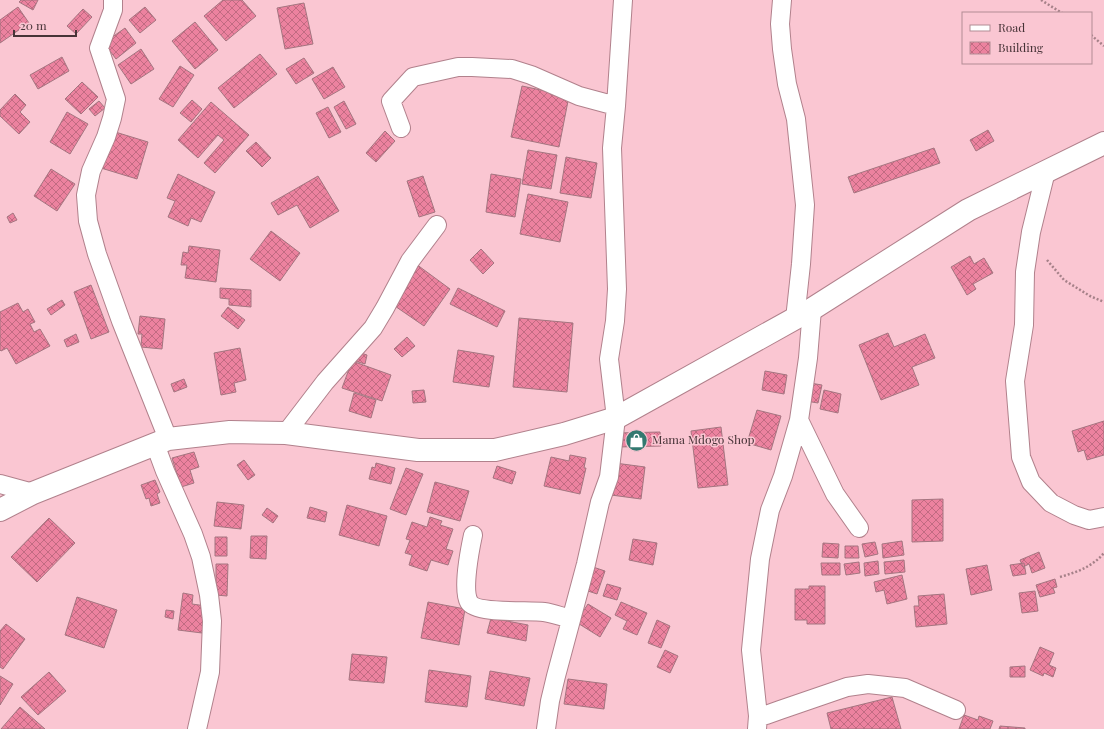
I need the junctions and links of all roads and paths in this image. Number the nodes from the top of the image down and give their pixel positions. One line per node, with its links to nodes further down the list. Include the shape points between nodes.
1 (113, 0): 19 (street, via 113,10 100,48 116,99 106,137 91,171 86,195 88,221)
2 (623, 0): 8 (street)
3 (782, 0): 15 (street, via 782,49 796,119 805,205 802,264)
4 (1041, 0): 5 (path)
5 (1060, 12)
6 (1092, 36): 7 (path)
7 (1104, 46)
8 (616, 106): 9 (street, via 579,96 531,75 512,70 458,66 413,77 399,91 391,100); 16 (street, via 612,148 617,289 616,321 609,359)
9 (401, 128)
10 (1104, 142): 11 (street)
11 (1046, 171): 13 (street); 15 (street, via 968,210)
12 (437, 225): 18 (street, via 410,261 373,328 325,382)
13 (1031, 232): 14 (path, via 1040,252 1064,280); 23 (street, via 1024,325 1014,381 1021,457 1031,482 1050,503 1089,520)
14 (1104, 302)
15 (804, 314): 16 (street); 17 (street, via 808,365)
16 (616, 418): 18 (street, via 564,434 495,450 418,450); 28 (street, via 609,477 600,502)
17 (799, 420): 24 (street, via 835,494); 30 (street, via 770,510 760,559 751,650)
18 (286, 433): 19 (street, via 230,432)
19 (162, 441): 21 (street); 31 (street, via 165,471 193,534 209,595 212,621 210,672)
20 (0, 484): 21 (street)
21 (33, 493): 22 (street)
22 (0, 510)
23 (1104, 518)
24 (859, 528)
25 (474, 535): 28 (street, via 469,555 466,591 469,602 477,608 489,610 544,612)
26 (1104, 553): 27 (path, via 1087,568)
27 (1060, 577)
28 (571, 619): 32 (street, via 550,702)
29 (956, 710): 30 (street, via 905,688 868,684 847,687 780,710 766,715)
30 (758, 722)
31 (197, 729)
32 (546, 729)

